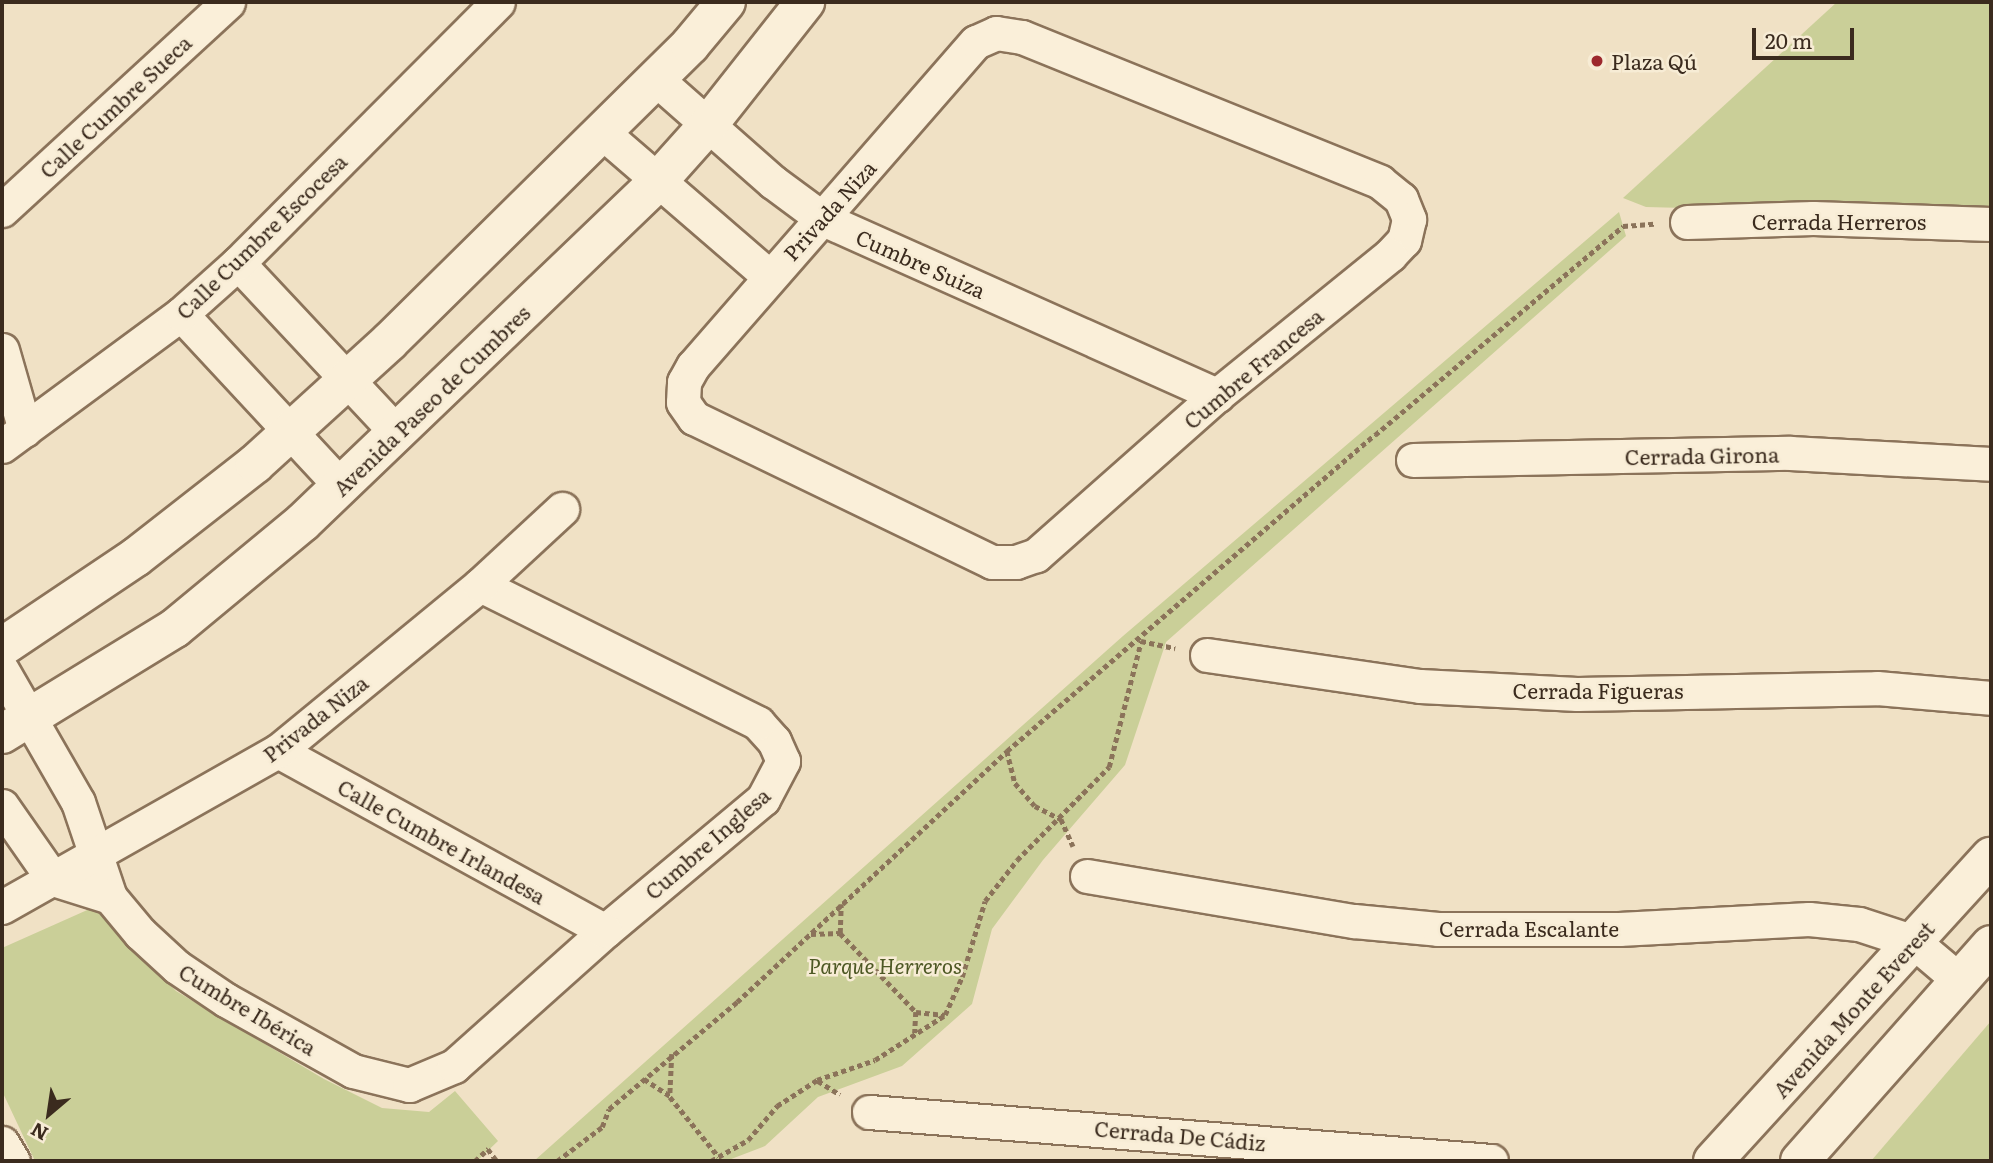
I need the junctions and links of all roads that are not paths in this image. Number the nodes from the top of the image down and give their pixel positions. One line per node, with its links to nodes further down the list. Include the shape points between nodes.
1 (228, 2): 10 (street, Calle Cumbre Sueca)
2 (726, 2): 6 (street)
3 (805, 2): 7 (street, Avenida Paseo de Cumbres)
4 (486, 6): 14 (street, Calle Cumbre Escocesa)
5 (996, 33): 11 (street, Privada Niza, via 976,42); 19 (street, Cumbre Francesa, via 1022,37 1367,177 1401,199 1409,219 1404,240 1390,255)
6 (656, 79): 7 (street, Cumbre Suiza); 8 (street)
7 (708, 125): 9 (street, Avenida Paseo de Cumbres); 11 (street, Cumbre Suiza)
8 (602, 132): 9 (street); 18 (street)
9 (657, 182): 15 (street); 22 (street, Avenida Paseo de Cumbres)
10 (2, 210)
11 (823, 219): 15 (street, Privada Niza); 19 (street, Cumbre Suiza)
12 (1687, 222): 13 (street, Cerrada Herreros, via 1813,218)
13 (1991, 223)
14 (239, 263): 16 (street, Calle Cumbre Escocesa); 18 (street)
15 (769, 276): 20 (street, Privada Niza, via 692,366 684,382)
16 (181, 314): 21 (street); 23 (street, Calle Cumbre Escocesa)
17 (2, 350): 23 (street)
18 (347, 380): 21 (street); 22 (street)
19 (1217, 395): 20 (street, Cumbre Francesa, via 1036,555 1016,562 992,562 694,418)
20 (683, 402)
21 (290, 432): 26 (street); 29 (street, via 136,557)
22 (397, 433): 26 (street, Avenida Paseo de Cumbres)
23 (13, 438)
24 (1413, 460): 25 (street, Cerrada Girona, via 1790,453)
25 (1991, 464)
26 (341, 486): 33 (street, Avenida Paseo de Cumbres, via 175,628)
27 (562, 509): 28 (street, Privada Niza)
28 (480, 585): 34 (street, Privada Niza); 42 (street, Cumbre Inglesa, via 758,723 783,761 763,799)
29 (2, 647)
30 (1207, 655): 32 (street, Cerrada Figueras, via 1420,686 1577,694 1877,688)
31 (2, 670): 33 (street)
32 (1991, 698)
33 (15, 726): 36 (street, via 78,802)
34 (278, 751): 36 (street, Privada Niza); 42 (street, Calle Cumbre Irlandesa)
35 (2, 806): 39 (street)
36 (97, 853): 39 (street, Privada Niza); 40 (street, Cumbre Ibérica)
37 (1991, 857): 43 (street, Avenida Monte Everest)
38 (1087, 876): 43 (street, Cerrada Escalante, via 1354,921 1438,929 1619,929 1809,919 1859,924)
39 (53, 879): 40 (street, Cumbre Ibérica); 41 (street, Privada Niza)
40 (110, 897): 46 (street, Cumbre Ibérica, via 177,967 226,1000 353,1071)
41 (2, 907)
42 (605, 931): 46 (street, Cumbre Inglesa, via 454,1066)
43 (1914, 942): 45 (street, Cerrada Escalante); 51 (street, Avenida Monte Everest)
44 (1991, 945): 45 (street)
45 (1959, 980): 52 (street)
46 (409, 1084)
47 (869, 1112): 50 (street, Cerrada De Cádiz)
48 (2, 1143): 49 (street)
49 (13, 1161)
50 (1491, 1161)
51 (1713, 1161)
52 (1800, 1161)

